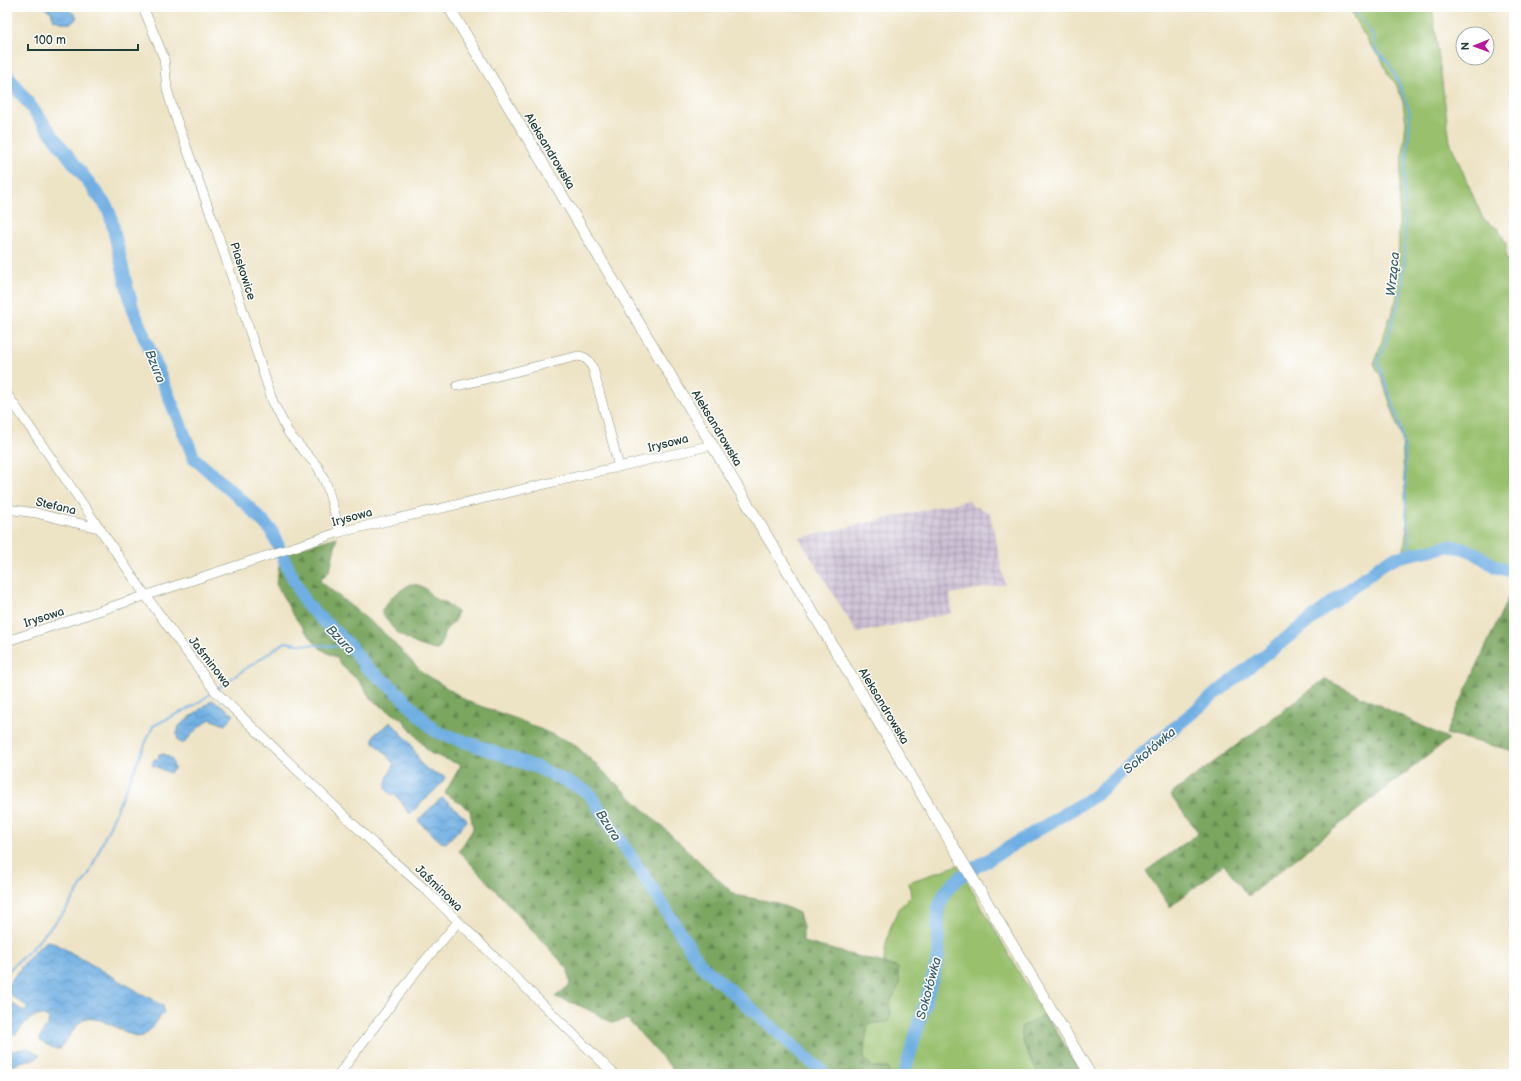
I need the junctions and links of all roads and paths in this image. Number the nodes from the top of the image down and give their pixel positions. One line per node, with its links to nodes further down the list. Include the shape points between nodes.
1 (143, 7): 9 (street, Piaskowice, via 164,58 167,89 173,110 219,236 273,402 289,434 318,467 327,486)
2 (449, 7): 5 (main road, Aleksandrowska)
3 (457, 386): 6 (street, via 583,356 591,364 594,372)
4 (7, 394): 8 (street, Jaśminowa)
5 (712, 445): 6 (street, Irysowa); 15 (main road, Aleksandrowska)
6 (619, 467): 9 (street, Irysowa)
7 (7, 509): 8 (street, Stefana)
8 (100, 528): 10 (street, Jaśminowa)
9 (340, 532): 10 (street, Irysowa)
10 (146, 596): 11 (street, Irysowa); 12 (street, Jaśminowa, via 215,691)
11 (7, 641)
12 (458, 922): 13 (street); 14 (street, Jaśminowa)
13 (339, 1074)
14 (614, 1074)
15 (1090, 1074)

